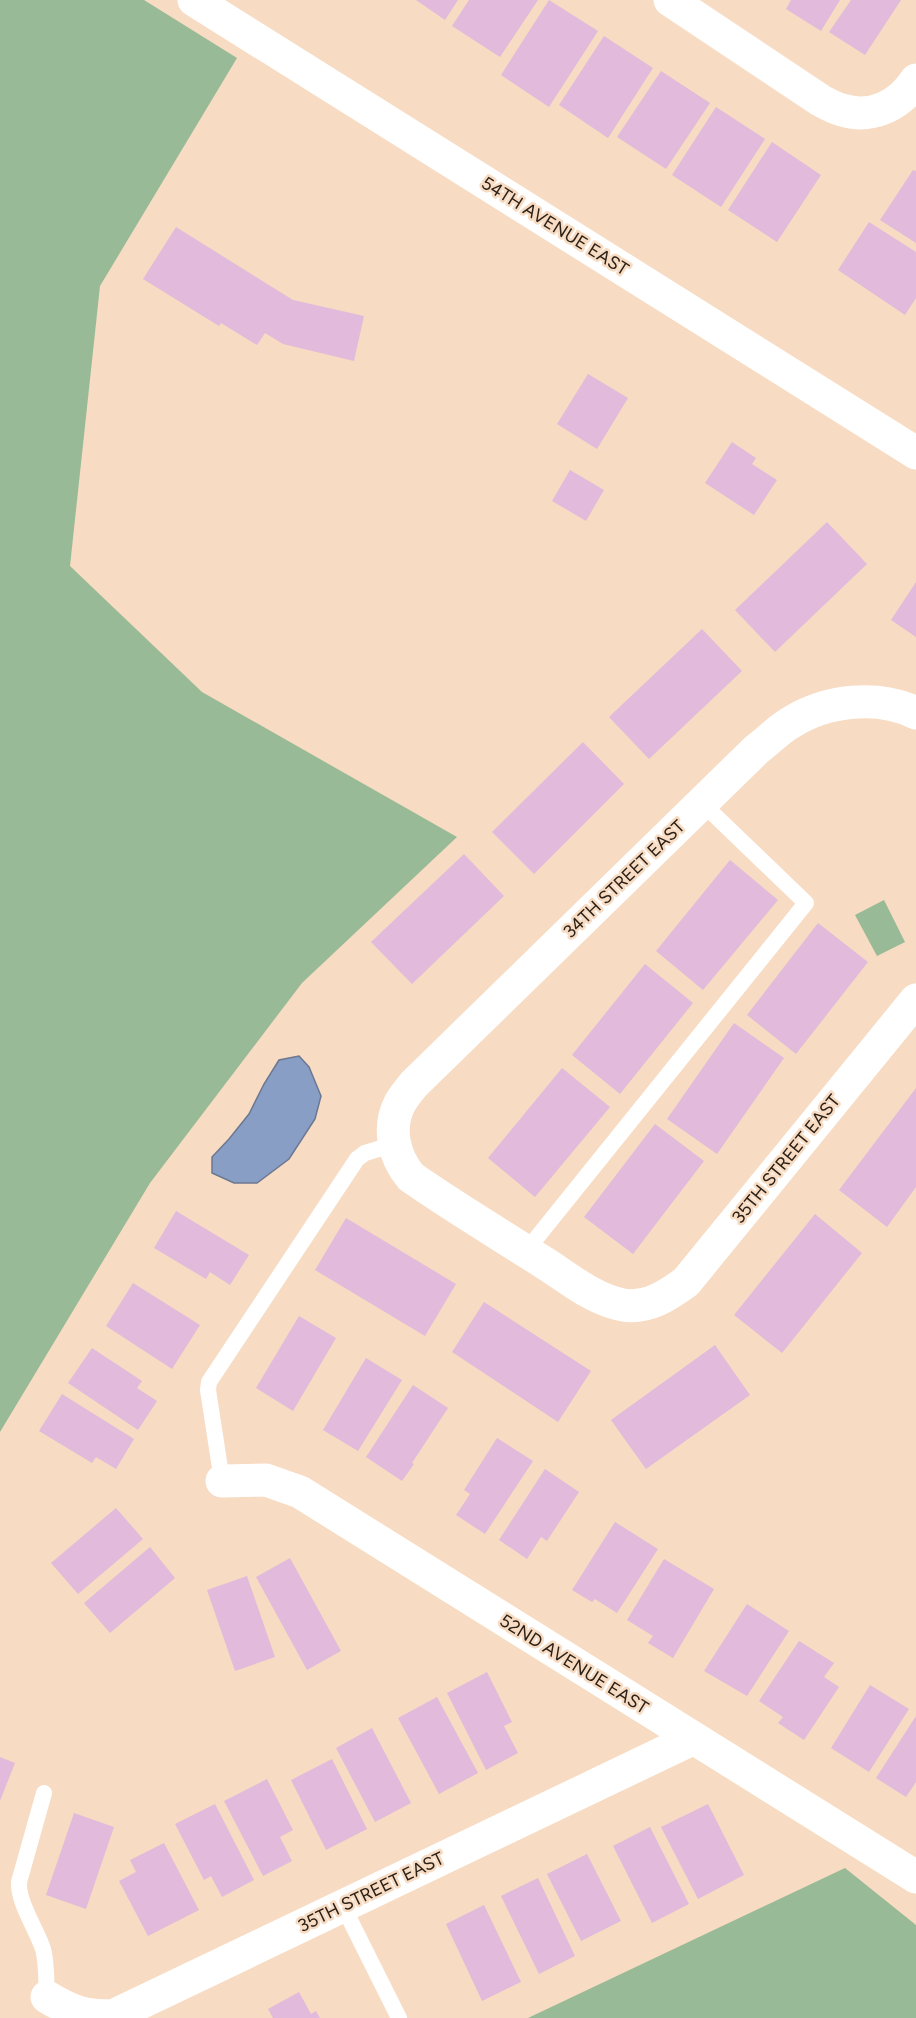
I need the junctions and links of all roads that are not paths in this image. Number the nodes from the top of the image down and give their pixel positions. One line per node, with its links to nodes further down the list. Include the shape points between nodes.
1 (194, 0): 4 (street, 54TH AVENUE EAST)
2 (670, 0): 3 (street, via 840,110 885,109 900,100)
3 (916, 80)
4 (916, 453)
5 (916, 713): 6 (street, 34TH STREET EAST, via 872,700 819,710 791,722 757,749)
6 (702, 803): 8 (street, 34TH STREET EAST, via 414,1084 400,1103 393,1125); 9 (lane, via 806,903)
7 (916, 1000): 9 (street, 35TH STREET EAST, via 686,1282 664,1298 624,1305 596,1295)
8 (395, 1144): 9 (street, via 401,1165 411,1177); 10 (lane, via 357,1158 209,1382)
9 (526, 1251)
10 (222, 1481): 11 (street, 52ND AVENUE EAST, via 266,1480 300,1492)
11 (692, 1739): 13 (street, 52ND AVENUE EAST); 14 (street, 35TH STREET EAST)
12 (44, 1792): 15 (lane, via 18,1893 44,1953)
13 (916, 1877)
14 (343, 1905): 15 (street, 35TH STREET EAST, via 113,2016 89,2016 68,2010); 16 (lane)
15 (47, 1997)
16 (399, 2018)

